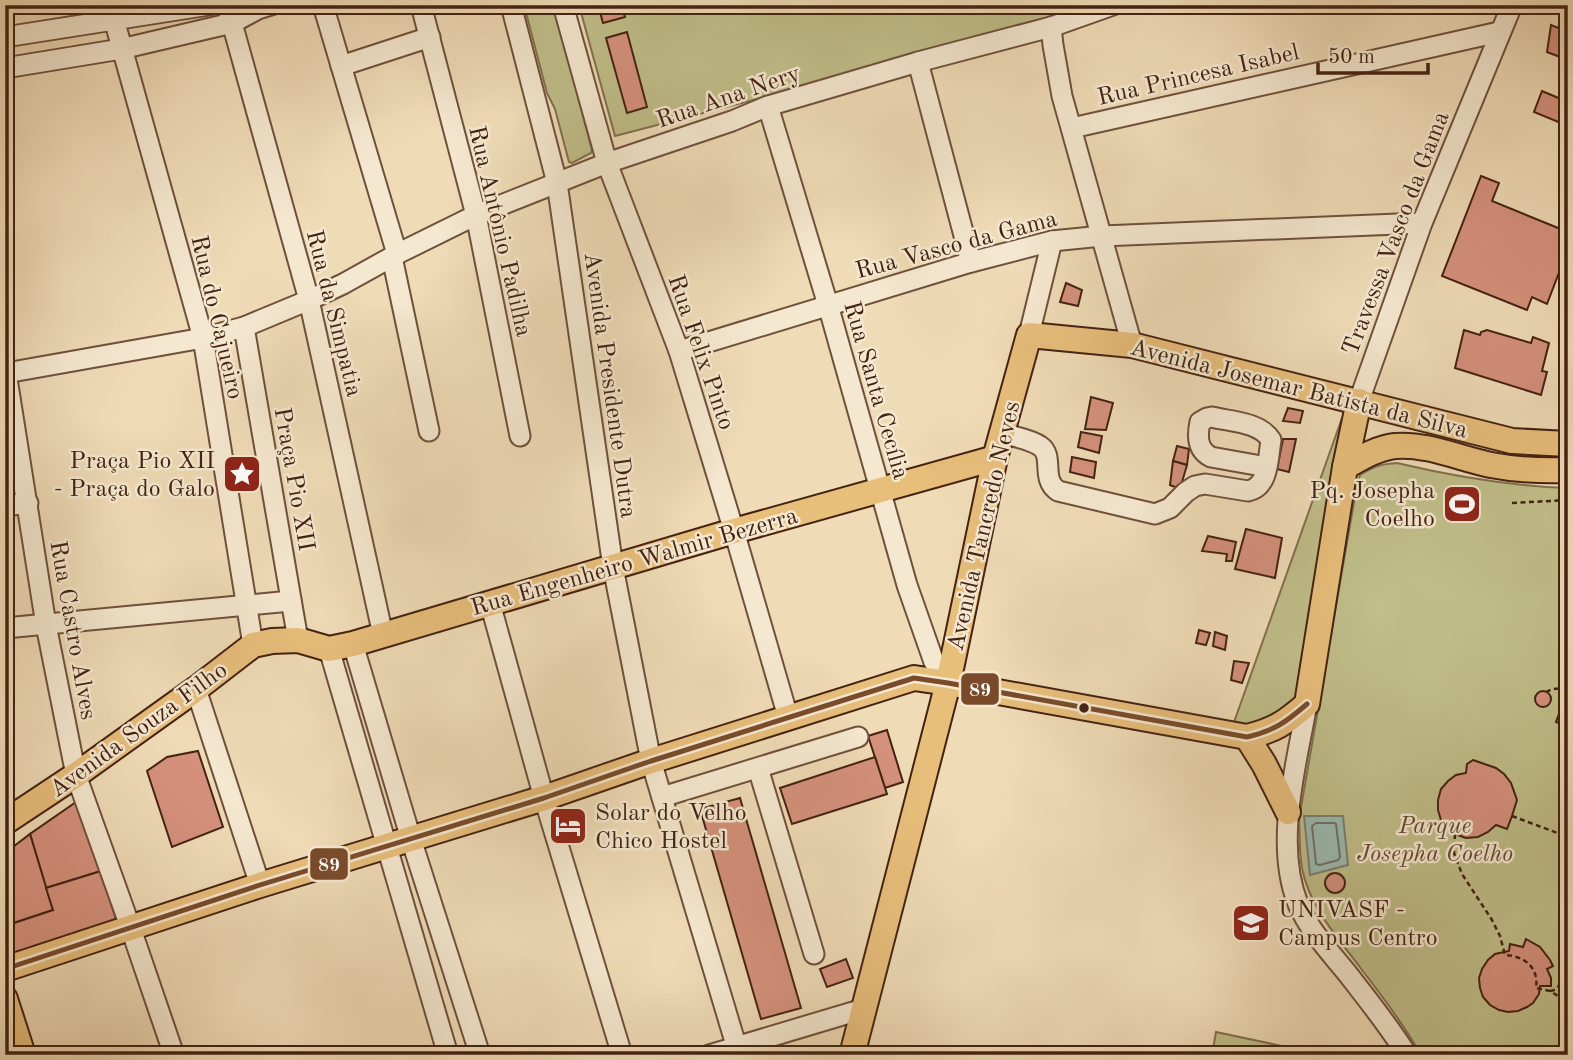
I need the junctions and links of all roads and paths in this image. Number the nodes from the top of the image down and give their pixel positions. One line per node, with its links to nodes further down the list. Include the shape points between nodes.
1 (209, 5): 9 (street)
2 (323, 5): 16 (street)
3 (421, 5): 13 (street, Rua Antônio Padilha)
4 (511, 5): 21 (street, Avenida Presidente Dutra)
5 (563, 5): 20 (street, Rua Felix Pinto)
6 (1114, 5): 10 (street, Rua Ana Nery)
7 (1511, 5): 11 (street, Travessa Vasco da Gama)
8 (245, 9): 14 (street); 28 (street, Rua da Simpatia)
9 (112, 13): 12 (street); 14 (street, Rua do Cajueiro)
10 (1051, 27): 15 (street, Rua Ana Nery); 19 (street)
11 (1499, 32): 19 (street, Rua Princesa Isabel); 23 (street, Travessa Vasco da Gama)
12 (5, 37)
13 (430, 37): 16 (street); 22 (street, Rua Antônio Padilha)
14 (121, 49): 17 (street); 32 (street, Rua do Cajueiro)
15 (918, 62): 18 (street, Rua Ana Nery); 27 (street)
16 (341, 66): 26 (street)
17 (5, 68)
18 (768, 106): 20 (street, Rua Ana Nery); 29 (street, Rua Santa Cecília)
19 (1072, 128): 24 (street)
20 (607, 163): 21 (street, Rua Ana Nery); 34 (street, Rua Felix Pinto)
21 (557, 183): 22 (street, Rua Ana Nery); 52 (street, Avenida Presidente Dutra)
22 (476, 215): 26 (street, Rua Ana Nery); 40 (street, Rua Antônio Padilha)
23 (1422, 223): 24 (street, Rua Vasco da Gama); 37 (street, Travessa Vasco da Gama)
24 (1102, 236): 25 (street, Rua Vasco da Gama); 33 (street)
25 (1052, 241): 27 (street, Rua Vasco da Gama); 31 (street, Avenida Tancredo Neves)
26 (394, 255): 28 (street, Rua Ana Nery); 38 (street)
27 (971, 262): 29 (street, Rua Vasco da Gama)
28 (309, 300): 30 (street, Rua Ana Nery); 58 (street, Rua da Simpatia)
29 (828, 304): 34 (street, Rua Vasco da Gama); 46 (street, Rua Santa Cecília)
30 (244, 327): 32 (street, Rua Ana Nery); 53 (street, Praça Pio XII)
31 (1029, 335): 33 (main road, Avenida Josemar Batista da Silva); 39 (main road, Avenida Tancredo Neves)
32 (203, 338): 36 (street, Rua Ana Nery); 55 (street, Rua do Cajueiro)
33 (1132, 345): 37 (main road, Avenida Josemar Batista da Silva)
34 (679, 351): 51 (street, Rua Felix Pinto)
35 (5, 366): 36 (street, Rua Castro Alves)
36 (6, 373): 48 (street, Rua Castro Alves)
37 (1359, 401): 41 (main road, Avenida Josemar Batista da Silva, via 1512,441); 44 (main road)
38 (429, 431)
39 (1002, 433): 42 (main road, Avenida Tancredo Neves); 43 (street, via 1042,446 1049,482 1058,491 1155,514 1171,508 1195,486 1254,489)
40 (520, 436)
41 (1568, 444)
42 (995, 458): 46 (main road, Rua Engenheiro Walmir Bezerra); 63 (main road, Avenida Tancredo Neves)
43 (1267, 467)
44 (1345, 467): 45 (main road, via 1371,452 1395,446 1419,447 1491,465); 68 (main road)
45 (1568, 470)
46 (880, 490): 51 (main road, Rua Engenheiro Walmir Bezerra); 63 (street, Rua Santa Cecília, via 929,649)
47 (1568, 500): 49 (path)
48 (28, 503): 50 (street); 56 (street, Rua Castro Alves)
49 (1512, 503)
50 (5, 506)
51 (734, 531): 52 (main road, Rua Engenheiro Walmir Bezerra); 70 (street, Rua Felix Pinto)
52 (613, 567): 54 (main road, Rua Engenheiro Walmir Bezerra); 73 (street, Avenida Presidente Dutra)
53 (291, 601): 55 (street); 59 (street, Praça Pio XII)
54 (490, 603): 58 (main road, Rua Engenheiro Walmir Bezerra); 77 (street)
55 (247, 605): 56 (street); 60 (street, Rua do Cajueiro)
56 (46, 625): 57 (street); 75 (street, Rua Castro Alves)
57 (5, 628)
58 (383, 635): 61 (main road, Rua Engenheiro Walmir Bezerra)
59 (298, 640): 60 (main road, Rua Engenheiro Walmir Bezerra); 62 (main road, Rua Engenheiro Walmir Bezerra)
60 (263, 643): 65 (main road, Avenida Souza Filho)
61 (353, 644): 62 (main road, Rua Engenheiro Walmir Bezerra); 83 (street)
62 (328, 649): 83 (street)
63 (948, 683): 70 (main road, via 914,678); 72 (main road); 92 (main road, Avenida Tancredo Neves)
64 (1568, 688): 66 (path)
65 (196, 689): 75 (main road, Avenida Souza Filho); 84 (street)
66 (1546, 692)
67 (1568, 704): 69 (path)
68 (1307, 705): 72 (main road, via 1269,732); 78 (street)
69 (1560, 714)
70 (788, 717): 73 (main road)
71 (858, 737): 74 (street)
72 (1247, 737): 78 (main road)
73 (651, 761): 76 (street, Avenida Presidente Dutra); 77 (main road)
74 (758, 768): 76 (street); 86 (street)
75 (76, 775): 80 (main road, Avenida Souza Filho); 85 (street, Rua Castro Alves)
76 (662, 797): 93 (street, Avenida Presidente Dutra)
77 (544, 798): 83 (main road); 98 (street)
78 (1288, 812): 101 (street, via 1289,873 1299,905)
79 (1512, 816): 82 (path)
80 (5, 822)
81 (1455, 834): 89 (path, via 1454,853 1462,874 1492,920 1506,955 1529,963 1537,975 1536,988)
82 (1568, 836)
83 (399, 842): 84 (main road); 96 (street); 97 (street)
84 (260, 885): 85 (main road)
85 (131, 929): 88 (main road); 95 (street, Rua Castro Alves)
86 (814, 954)
87 (1568, 965): 89 (path, via 1561,967 1558,987)
88 (5, 969)
89 (1549, 991): 91 (path)
90 (5, 999): 94 (main road)
91 (1568, 1002)
92 (863, 1009): 93 (street); 100 (main road, Avenida Tancredo Neves)
93 (738, 1050): 99 (street)
94 (23, 1055)
95 (174, 1055)
96 (449, 1055)
97 (480, 1055)
98 (622, 1055)
99 (709, 1055)
100 (852, 1055)
101 (1407, 1055)

